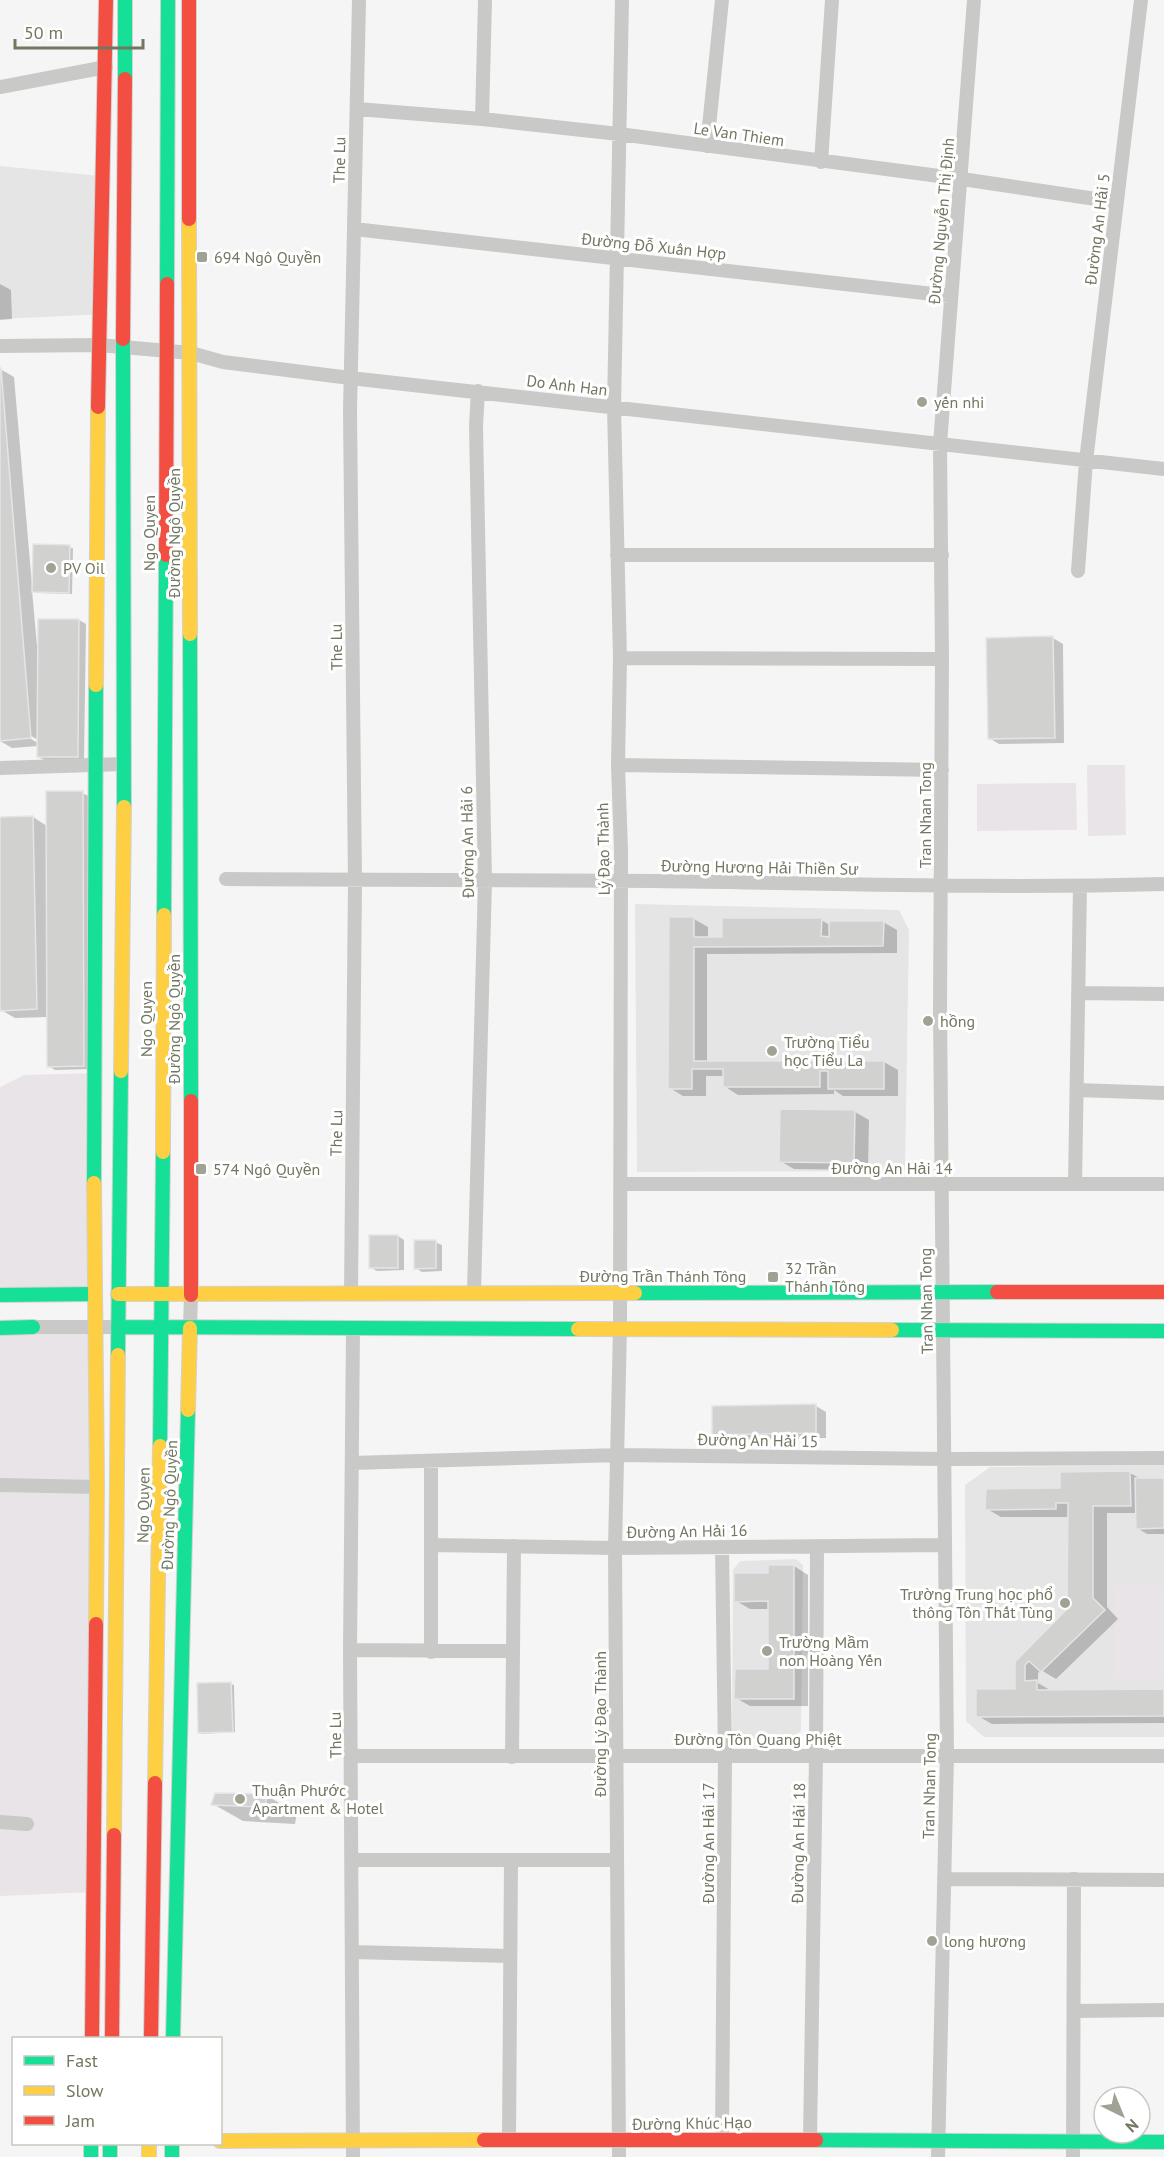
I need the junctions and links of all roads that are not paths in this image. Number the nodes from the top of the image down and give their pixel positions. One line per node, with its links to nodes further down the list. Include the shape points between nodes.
1 (106, 0): 12 (main road)
2 (125, 0): 26 (main road, Ngo Quyen)
3 (168, 0): 27 (main road, Ngo Quyen)
4 (189, 0): 28 (main road, Đường Ngô Quyền)
5 (359, 0): 14 (street, The Lu)
6 (485, 0): 15 (street)
7 (622, 0): 16 (street, Lý Đạo Thành)
8 (722, 0): 17 (street)
9 (832, 0): 18 (street)
10 (974, 0): 19 (street, Đường Nguyễn Thị Định)
11 (1141, 0): 20 (street, Đường An Hải 5)
12 (106, 67): 13 (street); 24 (main road)
13 (0, 87)
14 (357, 109): 15 (street, Le Van Thiem); 21 (street, The Lu)
15 (482, 119): 16 (street, Le Van Thiem)
16 (619, 134): 17 (street, Le Van Thiem); 22 (street, Lý Đạo Thành)
17 (707, 146): 18 (street, Le Van Thiem)
18 (820, 162): 19 (street, Le Van Thiem)
19 (962, 179): 20 (street, Le Van Thiem); 23 (street, Đường Nguyễn Thị Định)
20 (1116, 202): 33 (street, Đường An Hải 5)
21 (354, 229): 22 (street, Đường Đỗ Xuân Hợp); 29 (street, The Lu)
22 (618, 258): 23 (street, Đường Đỗ Xuân Hợp); 31 (street, Lý Đạo Thành)
23 (951, 296): 32 (street, Đường Nguyễn Thị Định)
24 (98, 345): 25 (street, Do Anh Han); 26 (street, Do Anh Han); 41 (main road)
25 (0, 346)
26 (123, 347): 27 (street, Do Anh Han); 40 (main road, Ngo Quyen)
27 (166, 352): 28 (street, Do Anh Han); 66 (main road, Ngo Quyen)
28 (190, 353): 29 (street, Do Anh Han, via 223,362); 69 (main road, Đường Ngô Quyền)
29 (351, 378): 30 (street, Do Anh Han); 48 (street, The Lu)
30 (478, 391): 31 (street, Do Anh Han); 46 (street, Đường An Hải 6)
31 (614, 407): 32 (street, Do Anh Han); 35 (street, Lý Đạo Thành)
32 (940, 444): 33 (street, Do Anh Han); 36 (street, Tran Nhan Tong)
33 (1086, 461): 34 (street, Do Anh Han); 37 (street, Đường An Hải 5)
34 (1164, 470)
35 (617, 555): 36 (street); 38 (street, Lý Đạo Thành)
36 (942, 555): 39 (street, Tran Nhan Tong)
37 (1078, 571)
38 (620, 658): 39 (street); 42 (street, Lý Đạo Thành)
39 (942, 659): 44 (street, Tran Nhan Tong)
40 (124, 764): 41 (street); 65 (main road, Ngo Quyen)
41 (97, 765): 43 (street); 64 (main road)
42 (618, 765): 44 (street); 47 (street, Lý Đạo Thành)
43 (0, 768)
44 (942, 770): 51 (street, Tran Nhan Tong)
45 (226, 879): 48 (street, Đường Hương Hải Thiền Sư)
46 (485, 880): 47 (street, Đường Hương Hải Thiền Sư); 48 (street, Đường Hương Hải Thiền Sư); 60 (street, Đường An Hải 6)
47 (621, 880): 51 (street, Đường Hương Hải Thiền Sư); 56 (street, Lý Đạo Thành)
48 (355, 881): 67 (street, The Lu)
49 (1164, 884): 50 (street, Đường Hương Hải Thiền Sư)
50 (1080, 886): 51 (street, Đường Hương Hải Thiền Sư); 52 (street)
51 (941, 887): 59 (street, Tran Nhan Tong)
52 (1078, 993): 53 (street); 54 (street)
53 (1164, 994)
54 (1077, 1090): 55 (street); 57 (street)
55 (1164, 1093)
56 (621, 1184): 59 (street, Đường An Hải 14); 61 (street, Lý Đạo Thành)
57 (1075, 1184): 58 (street, Đường An Hải 14); 59 (street, Đường An Hải 14)
58 (1164, 1184)
59 (941, 1185): 63 (street, Tran Nhan Tong)
60 (474, 1292): 61 (main road, Đường Trần Thánh Tông); 67 (main road, Đường Trần Thánh Tông)
61 (619, 1292): 63 (main road, Đường Trần Thánh Tông); 75 (street, Đường Lý Đạo Thành)
62 (1164, 1292): 63 (main road, Đường Trần Thánh Tông)
63 (942, 1293): 78 (street, Tran Nhan Tong)
64 (95, 1294): 65 (street); 68 (main road); 70 (main road)
65 (118, 1294): 66 (main road, Đường Trần Thánh Tông); 72 (main road, Ngo Quyen)
66 (162, 1294): 69 (main road, Đường Trần Thánh Tông); 74 (main road, Ngo Quyen)
67 (351, 1294): 69 (main road, Đường Trần Thánh Tông)
68 (0, 1295)
69 (191, 1295): 76 (street, Đường Ngô Quyền)
70 (95, 1326): 71 (street); 72 (street); 86 (main road)
71 (33, 1327): 73 (main road)
72 (118, 1327): 74 (main road); 116 (main road, Ngo Quyen)
73 (0, 1328)
74 (162, 1328): 76 (main road); 117 (main road, Ngo Quyen)
75 (620, 1328): 77 (main road); 78 (main road); 80 (street, Đường Lý Đạo Thành)
76 (190, 1329): 77 (main road); 118 (main road, Đường Ngô Quyền)
77 (353, 1329): 84 (street, The Lu)
78 (942, 1330): 79 (main road); 82 (street, Tran Nhan Tong)
79 (1164, 1331)
80 (619, 1455): 82 (street, Đường An Hải 15); 83 (street, Đường An Hải 15); 92 (street, Đường Lý Đạo Thành)
81 (1164, 1458): 82 (street, Đường An Hải 15)
82 (944, 1459): 88 (street, Tran Nhan Tong)
83 (430, 1461): 84 (street, Đường An Hải 15); 87 (street)
84 (352, 1463): 93 (street, The Lu)
85 (0, 1485): 86 (street)
86 (97, 1487): 115 (main road)
87 (431, 1545): 89 (street, Đường An Hải 16); 95 (street)
88 (944, 1545): 90 (street, Đường An Hải 16); 96 (street, Tran Nhan Tong)
89 (514, 1546): 92 (street, Đường An Hải 16); 94 (street)
90 (817, 1546): 91 (street, Đường An Hải 16); 100 (street, Đường An Hải 18)
91 (722, 1547): 92 (street, Đường An Hải 16); 99 (street, Đường An Hải 17)
92 (615, 1548): 98 (street, Đường Lý Đạo Thành)
93 (350, 1650): 95 (street); 97 (street, The Lu)
94 (513, 1651): 95 (street); 102 (street)
95 (431, 1652)
96 (946, 1755): 100 (street, Đường Tôn Quang Phiệt); 101 (street, Đường Tôn Quang Phiệt); 108 (street, Tran Nhan Tong)
97 (352, 1756): 102 (street, Đường Tôn Quang Phiệt); 105 (street, The Lu)
98 (617, 1756): 99 (street, Đường Tôn Quang Phiệt); 102 (street, Đường Tôn Quang Phiệt); 106 (street, Đường Lý Đạo Thành)
99 (725, 1756): 100 (street, Đường Tôn Quang Phiệt); 119 (street, Đường An Hải 17)
100 (816, 1756): 120 (street, Đường An Hải 18)
101 (1164, 1756)
102 (512, 1757)
103 (0, 1822): 104 (street)
104 (27, 1824)
105 (352, 1860): 107 (street); 111 (street, The Lu)
106 (616, 1860): 107 (street); 122 (street, Đường Lý Đạo Thành)
107 (511, 1861): 112 (street)
108 (944, 1879): 109 (street); 125 (street, Tran Nhan Tong)
109 (1074, 1879): 110 (street); 114 (street)
110 (1164, 1880)
111 (352, 1952): 112 (street); 124 (street, The Lu)
112 (510, 1956): 121 (street)
113 (1164, 2010): 114 (street)
114 (1074, 2011): 127 (street)
115 (92, 2037)
116 (112, 2037)
117 (151, 2037)
118 (173, 2037)
119 (722, 2139): 120 (main road, Đường Khúc Hạo); 122 (main road, Đường Khúc Hạo)
120 (810, 2139): 125 (main road, Đường Khúc Hạo)
121 (509, 2140): 122 (main road, Đường Khúc Hạo); 124 (main road, Đường Khúc Hạo)
122 (619, 2140): 129 (street, Đường Lý Đạo Thành)
123 (222, 2141): 124 (main road, Đường Khúc Hạo)
124 (354, 2141): 128 (street, The Lu)
125 (938, 2141): 127 (main road, Đường Khúc Hạo); 130 (street, Tran Nhan Tong)
126 (1164, 2142): 127 (main road, Đường Khúc Hạo)
127 (1073, 2150)
128 (353, 2157)
129 (619, 2157)
130 (938, 2157)

